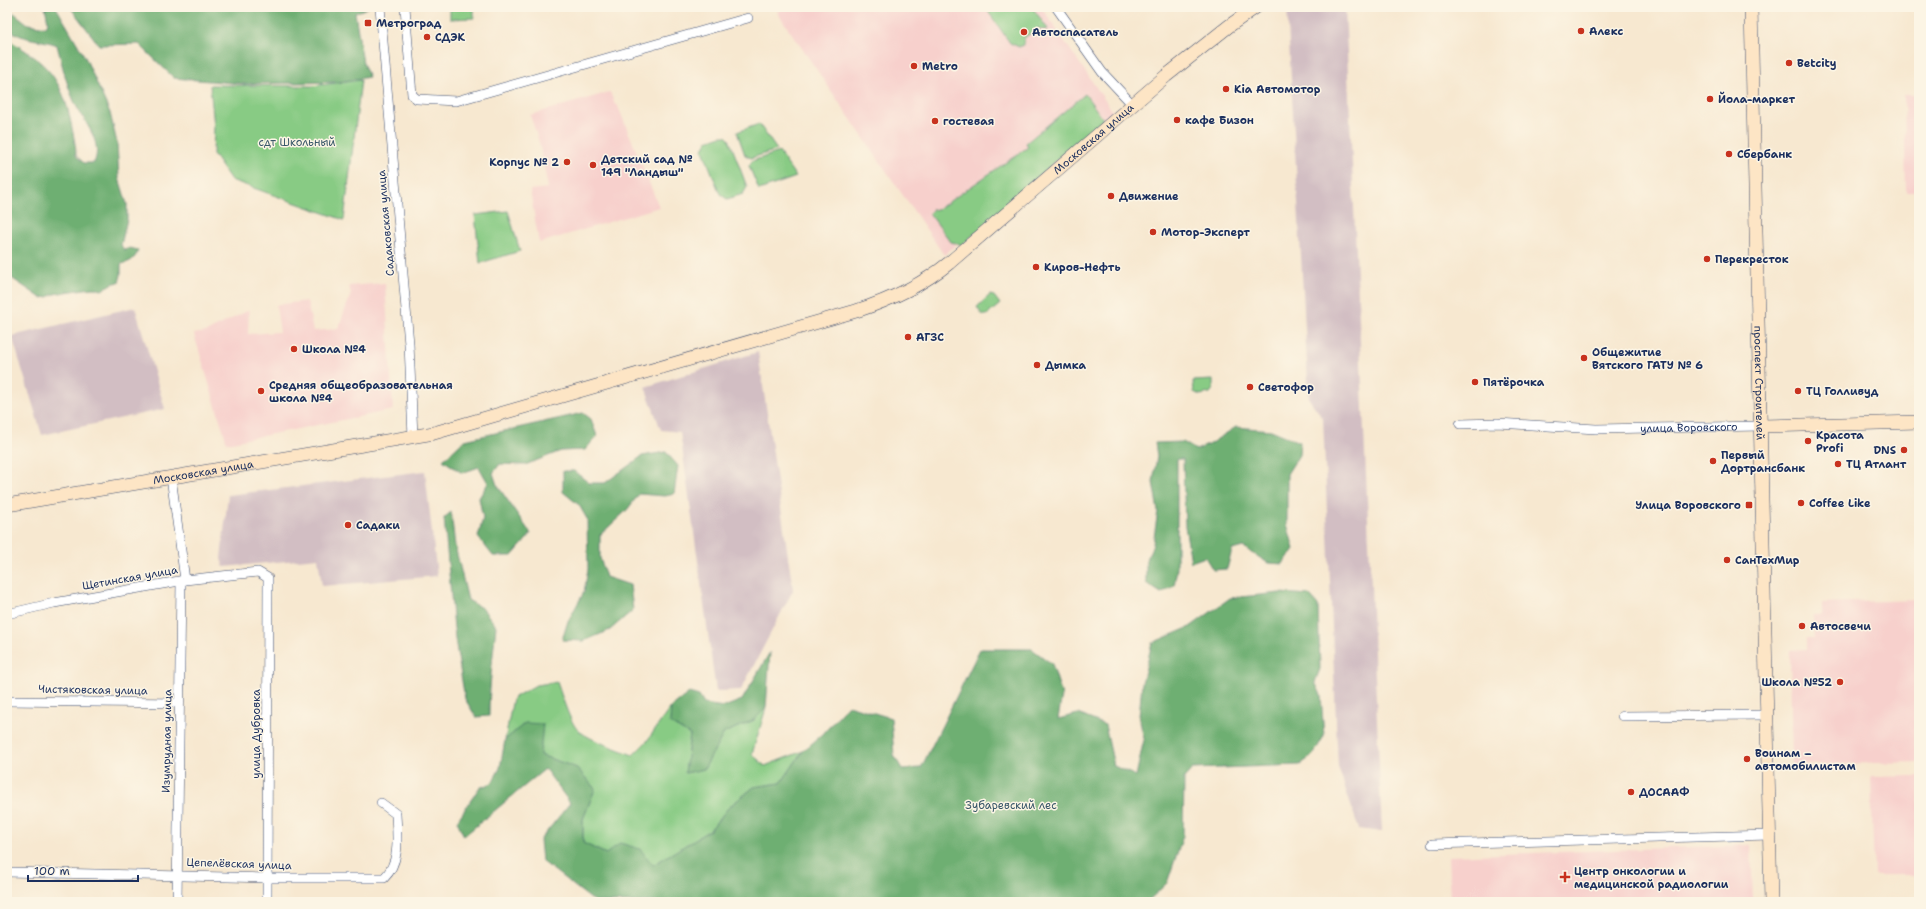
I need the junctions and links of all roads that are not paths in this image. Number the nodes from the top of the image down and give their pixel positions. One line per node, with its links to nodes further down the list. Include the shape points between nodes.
1 (380, 7): 11 (street, Садаковская улица, via 408,328)
2 (405, 7): 6 (street, via 412,95 417,99 456,101)
3 (1056, 7): 7 (street, via 1102,72)
4 (1256, 7): 7 (main road, Московская улица)
5 (1751, 7): 10 (main road, проспект Строителей)
6 (748, 18)
7 (1133, 105): 11 (main road, Московская улица, via 935,275 904,293 856,311)
8 (1919, 422): 10 (main road, улица Воровского)
9 (1460, 424): 10 (street, улица Воровского, via 1496,423 1596,429)
10 (1760, 426): 19 (main road, проспект Строителей)
11 (413, 437): 12 (main road, Московская улица)
12 (171, 477): 13 (main road, Московская улица); 15 (street, Изумрудная улица)
13 (7, 505)
14 (258, 572): 15 (street, Щетинская улица); 26 (street, улица Дубровка, via 268,578)
15 (183, 581): 16 (street, Щетинская улица, via 54,603); 18 (street, Изумрудная улица)
16 (7, 614)
17 (7, 701): 18 (street, Чистяковская улица)
18 (180, 703): 25 (street, Изумрудная улица)
19 (1767, 715): 20 (street); 22 (main road, проспект Строителей)
20 (1622, 716)
21 (381, 803): 26 (street, Цепелёвская улица, via 396,814 397,853 392,870 384,878)
22 (1770, 835): 23 (street); 29 (main road, проспект Строителей)
23 (1432, 844)
24 (7, 872): 25 (street, Цепелёвская улица)
25 (177, 874): 26 (street, Цепелёвская улица); 27 (street, Изумрудная улица)
26 (267, 878): 28 (street, улица Дубровка)
27 (177, 902)
28 (267, 902)
29 (1771, 902)

